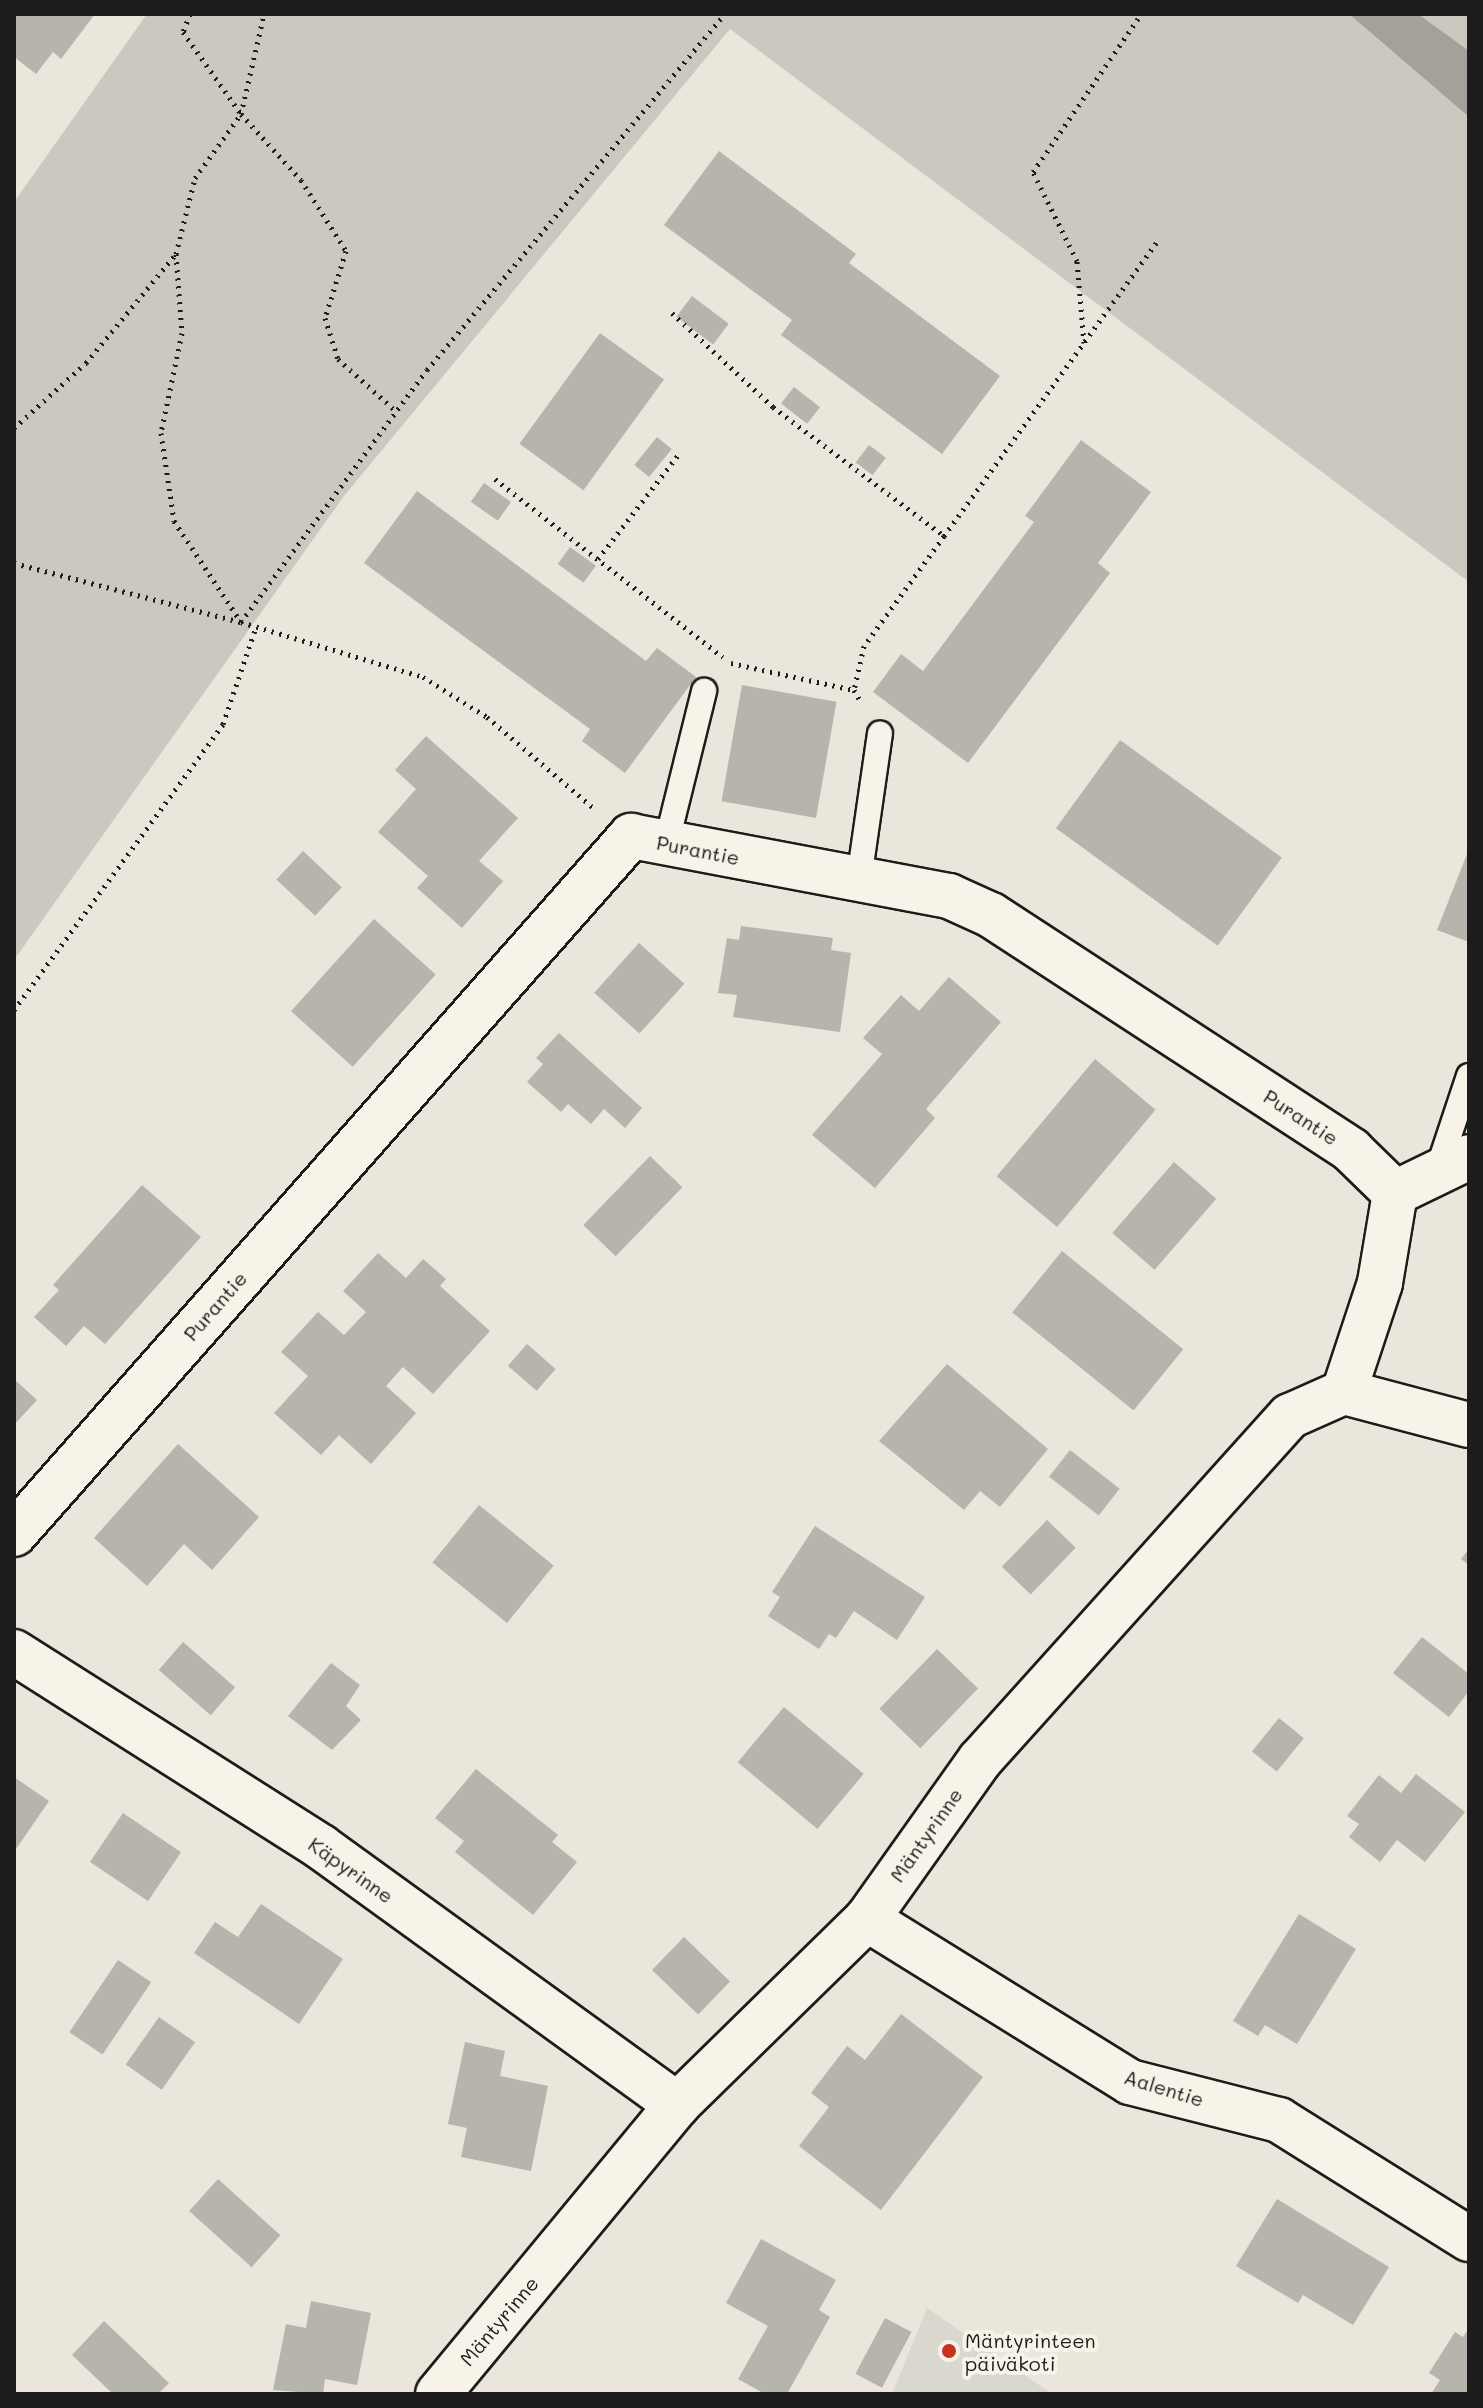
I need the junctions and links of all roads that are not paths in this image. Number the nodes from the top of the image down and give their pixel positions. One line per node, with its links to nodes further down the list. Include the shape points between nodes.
1 (704, 691): 3 (lane)
2 (880, 734): 4 (lane)
3 (648, 841): 4 (street, Purantie); 10 (street, Purantie)
4 (859, 879): 7 (street, Purantie, via 949,896 991,915 1351,1150)
5 (1469, 1076): 6 (lane)
6 (1454, 1163): 7 (street)
7 (1395, 1193): 8 (street, via 1380,1283)
8 (1344, 1392): 9 (street); 12 (street, Mäntyrinne, via 1290,1416 980,1760)
9 (1469, 1425)
10 (14, 1534)
11 (14, 1652): 13 (street, Käpyrinne, via 321,1847)
12 (867, 1919): 13 (street, Mäntyrinne); 14 (street, Aalentie, via 1130,2082 1279,2120)
13 (677, 2105): 15 (street, Mäntyrinne)
14 (1469, 2239)
15 (438, 2394)

